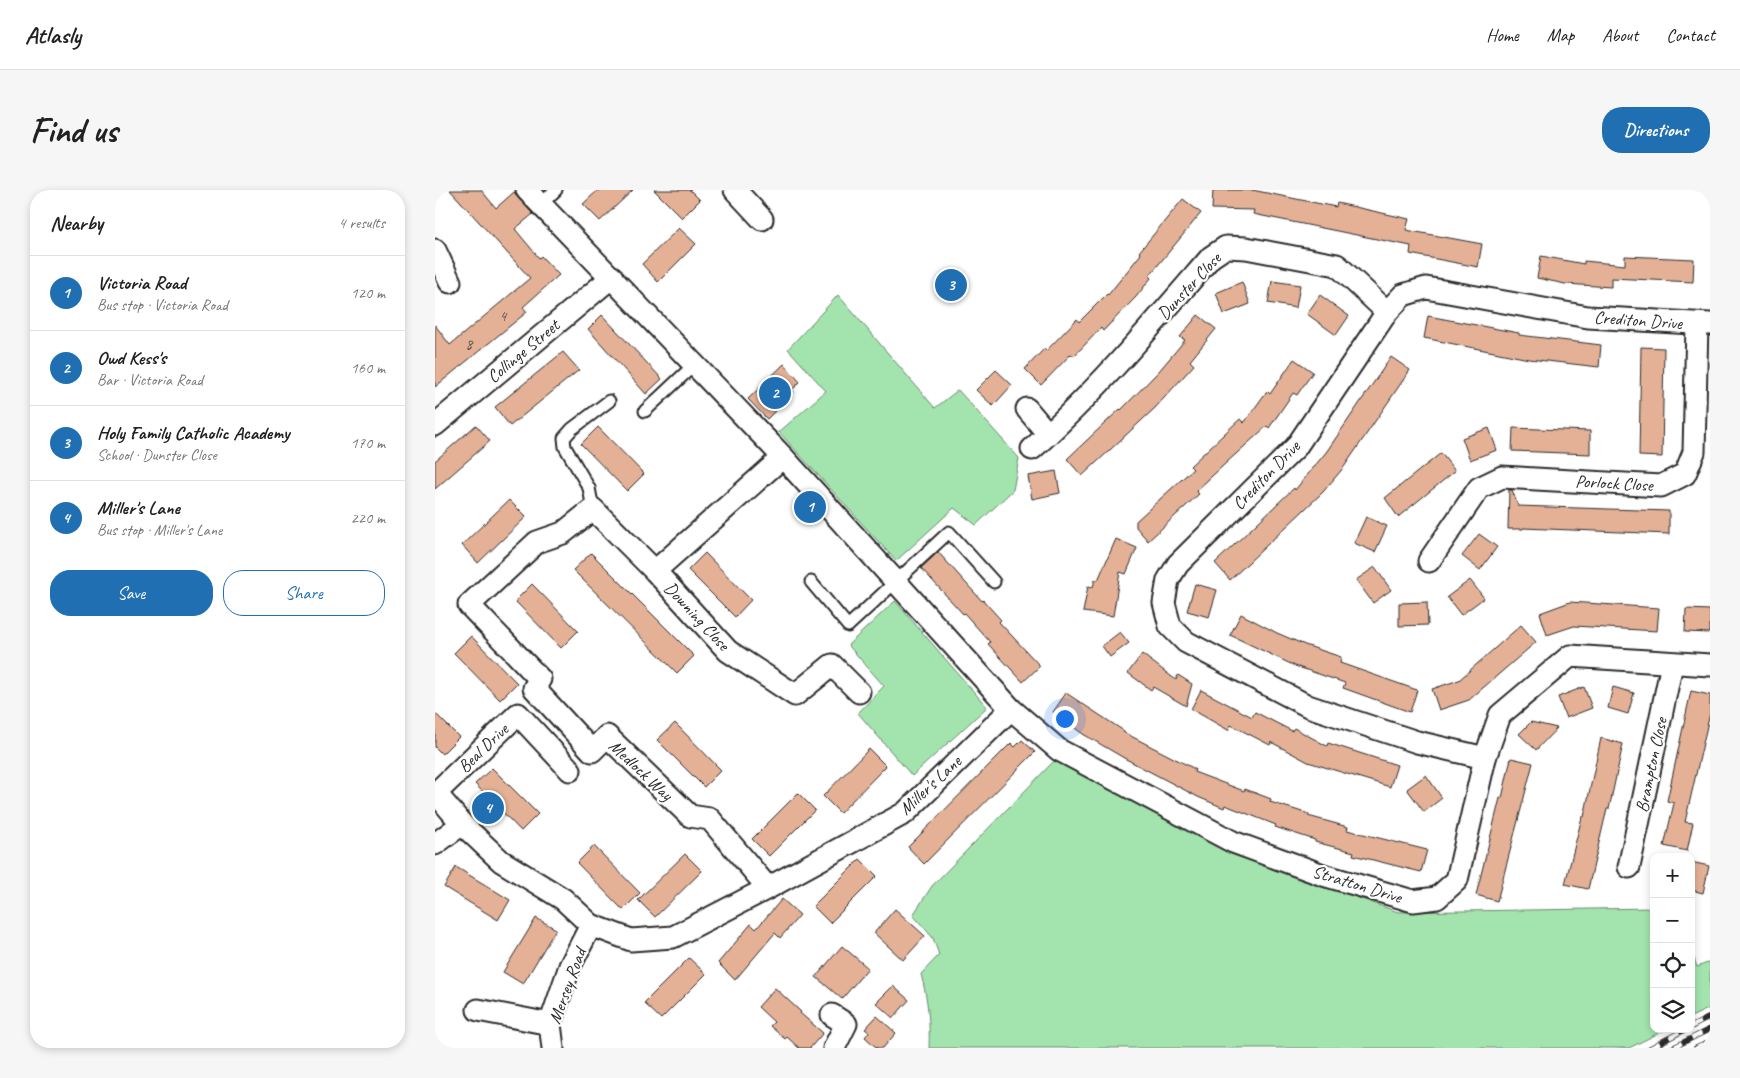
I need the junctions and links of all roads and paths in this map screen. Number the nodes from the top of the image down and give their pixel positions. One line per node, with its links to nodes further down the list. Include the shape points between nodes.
1 (735, 190): 3 (street)
2 (541, 195): 5 (street, Stratton Drive)
3 (761, 219)
4 (435, 250): 6 (street)
5 (611, 277): 9 (street, Stratton Drive); 13 (street, Collinge Street)
6 (450, 282)
7 (1387, 312): 8 (street, Crediton Drive, via 1403,295 1426,288 1587,317); 14 (street, Dunster Close, via 1337,265 1226,247 1211,257 1132,349); 29 (street, Crediton Drive, via 1296,447 1178,564 1168,580 1164,603 1170,626 1186,642 1309,706 1417,742)
8 (1703, 324): 18 (street, Porlock Close, via 1694,452 1685,474 1661,486 1502,477 1479,488)
9 (695, 364): 12 (lane); 16 (street, Stratton Drive)
10 (609, 401): 17 (lane, via 565,438 565,447 589,488)
11 (1027, 409): 14 (street)
12 (645, 411)
13 (435, 425)
14 (1048, 434): 15 (street, Dunster Close)
15 (1032, 448)
16 (783, 457): 19 (street, Downing Close); 20 (street, Stratton Drive)
17 (593, 509): 19 (street, Downing Close); 26 (street, via 563,533 537,542 469,605 540,679 534,688)
18 (1429, 561)
19 (655, 570): 25 (street, Downing Close, via 727,651 795,695 832,665)
20 (896, 581): 21 (lane, via 848,626); 22 (lane, via 949,532); 27 (street, Stratton Drive)
21 (811, 582)
22 (994, 582)
23 (1672, 664): 24 (street, Stratton Drive); 29 (street, Stratton Drive, via 1570,656 1501,715); 34 (street, Brampton Close)
24 (1710, 665)
25 (859, 692)
26 (540, 694): 28 (street); 35 (street, Medlock Way, via 592,751 607,736 690,816 709,819)
27 (1011, 709): 29 (street, Stratton Drive, via 1059,750 1233,842 1323,875 1413,901 1437,898 1457,880); 35 (street, Miller's Lane, via 905,812)
28 (518, 714): 30 (street, Beal Drive); 31 (street, Beal Drive)
29 (1485, 758)
30 (571, 770)
31 (435, 792): 32 (street, Miller's Lane)
32 (462, 824): 33 (street); 36 (street, Miller's Lane, via 501,861 563,899)
33 (435, 844)
34 (1629, 867)
35 (768, 888): 36 (street, Miller's Lane, via 673,937 631,940)
36 (591, 925): 39 (street, Mersey Road, via 570,966)
37 (478, 1010): 39 (street)
38 (832, 1015): 41 (street, via 846,1024)
39 (550, 1024): 40 (street, Mersey Road)
40 (553, 1048)
41 (834, 1048)

